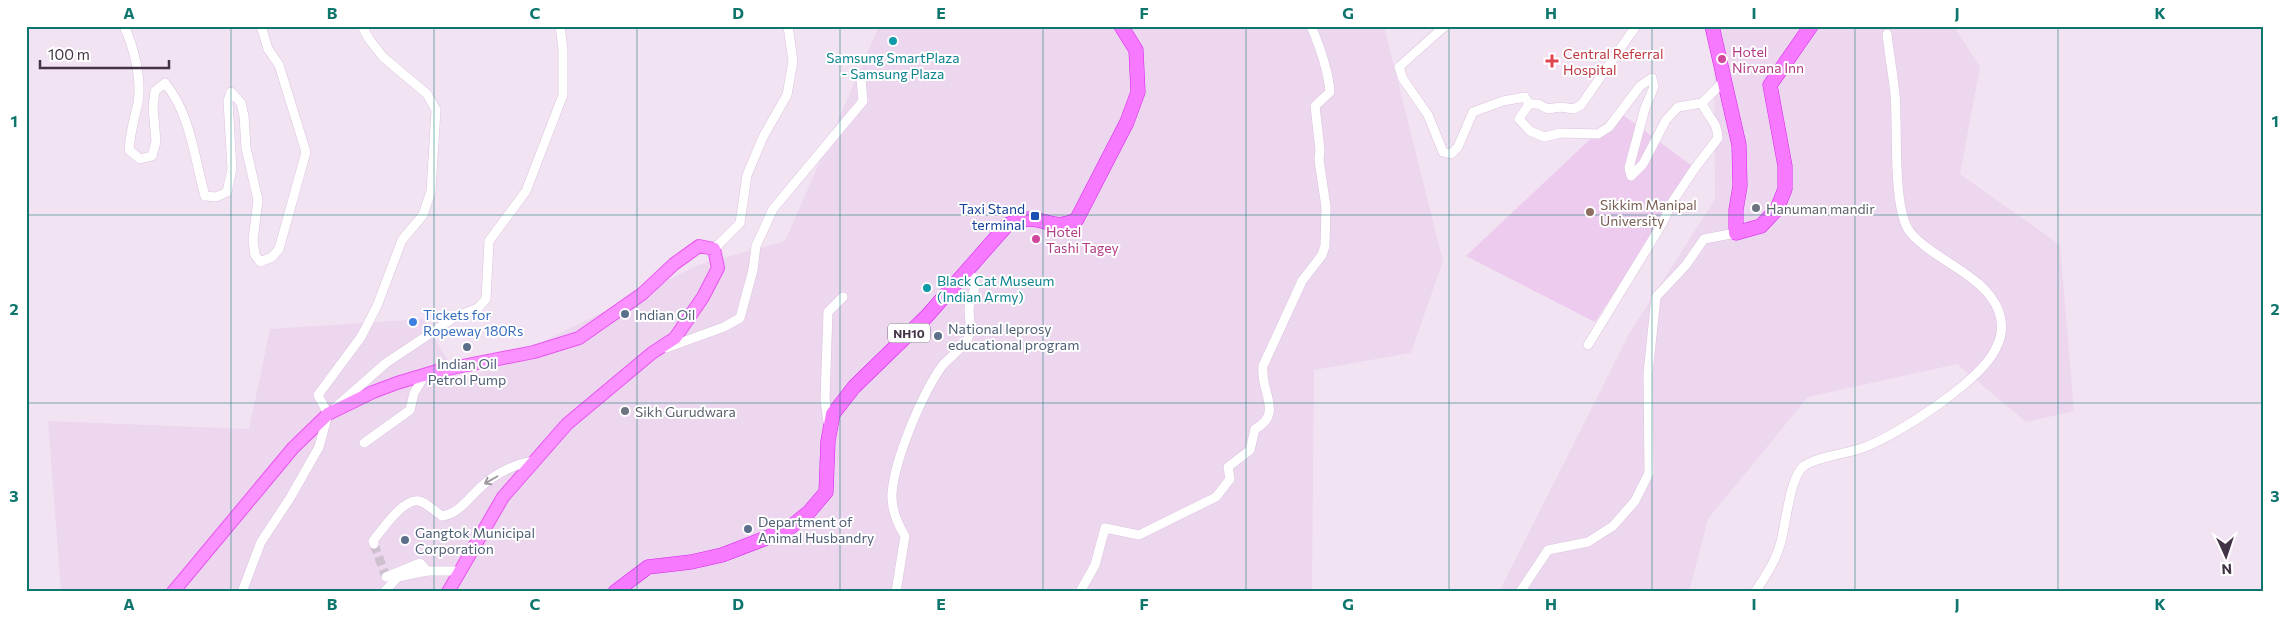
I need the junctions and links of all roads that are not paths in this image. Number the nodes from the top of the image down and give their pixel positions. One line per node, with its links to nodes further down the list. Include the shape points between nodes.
1 (124, 26): 2 (street, via 133,51 138,101 130,129 129,150 140,159 152,156 156,142 155,91 165,82 181,106 187,123 205,196 216,197 226,192 232,169 228,101 231,92 241,103 246,148 258,200 253,240 255,255 260,262 272,257 279,249 306,152 282,73 268,49)
2 (261, 26)
3 (362, 26): 24 (street, via 383,57 427,94 436,110 435,151 431,191 423,215 402,240 377,306 361,337 318,395)
4 (560, 26): 24 (street, via 563,95 526,192 489,242 486,299 478,308 456,317 386,363)
5 (788, 26): 18 (street, via 793,61 787,94 747,175 740,223)
6 (1121, 26): 19 (highway, NH10, via 1136,50 1138,92 1127,122 1077,219 1067,225 1023,219 1007,225)
7 (1311, 26): 38 (street, via 1329,76 1330,92 1315,106 1326,207 1325,246 1302,281 1263,366 1262,378 1271,411 1266,423 1255,429 1250,450 1228,467 1230,479 1216,497 1138,535 1105,528 1095,565)
8 (1445, 26): 16 (street, via 1399,68 1428,115 1443,152 1451,154 1458,147 1473,112 1525,97)
9 (1636, 26): 16 (street, via 1581,105 1574,109 1548,109)
10 (1712, 26): 14 (highway)
11 (1811, 26): 17 (highway, via 1770,85 1785,166 1785,189 1777,209 1761,226)
12 (1886, 34): 40 (street, via 1895,94 1900,211 1909,231 1924,245 1986,289 1998,311 2002,332 1996,350 1981,368 1933,407 1867,446 1802,467 1793,486 1775,558)
13 (861, 79): 22 (street, via 863,101 773,209 756,246 740,318)
14 (1724, 81): 15 (street); 17 (highway, via 1739,145)
15 (1702, 103): 16 (street, via 1678,107 1666,120 1643,164 1631,176 1629,168 1654,87 1652,78 1640,86 1609,127 1598,134 1561,133 1544,137 1530,131 1519,119); 21 (street, via 1717,126 1718,138 1673,201)
16 (1529, 104)
17 (1736, 233): 39 (street, via 1704,239 1686,265 1656,297 1648,374 1650,473 1635,501 1613,526 1588,542 1548,550)
18 (714, 249): 22 (main road, via 718,268 703,297 675,338); 23 (main road, via 699,246 642,294 579,338 534,352)
19 (966, 272): 25 (highway, NH10, via 927,316 854,387 833,414); 37 (street, via 975,279 976,291 969,306 968,339 942,366 928,390 896,469 892,494 897,522 905,536)
20 (843, 297): 25 (street, via 828,312 825,400)
21 (1588, 345)
22 (652, 354): 27 (main road, via 567,424)
23 (424, 375): 24 (main road, via 373,392); 26 (street, via 414,393 410,410)
24 (328, 414): 32 (main road, via 293,448); 33 (street, via 320,447 261,542)
25 (830, 432): 36 (highway, NH10, via 826,492 809,512 786,530 722,555 648,567)
26 (364, 443)
27 (535, 461): 28 (street, one-way to 28, via 520,463 483,484 451,515 442,516 420,501 413,501 400,508 373,541); 29 (main road, via 503,498)
28 (374, 544)
29 (460, 570): 30 (street); 35 (main road)
30 (427, 571): 31 (street, via 420,563); 34 (street, via 398,577)
31 (386, 577)
32 (173, 592)
33 (242, 592)
34 (384, 592)
35 (448, 592)
36 (615, 592)
37 (896, 592)
38 (1080, 592)
39 (1520, 592)
40 (1756, 592)

